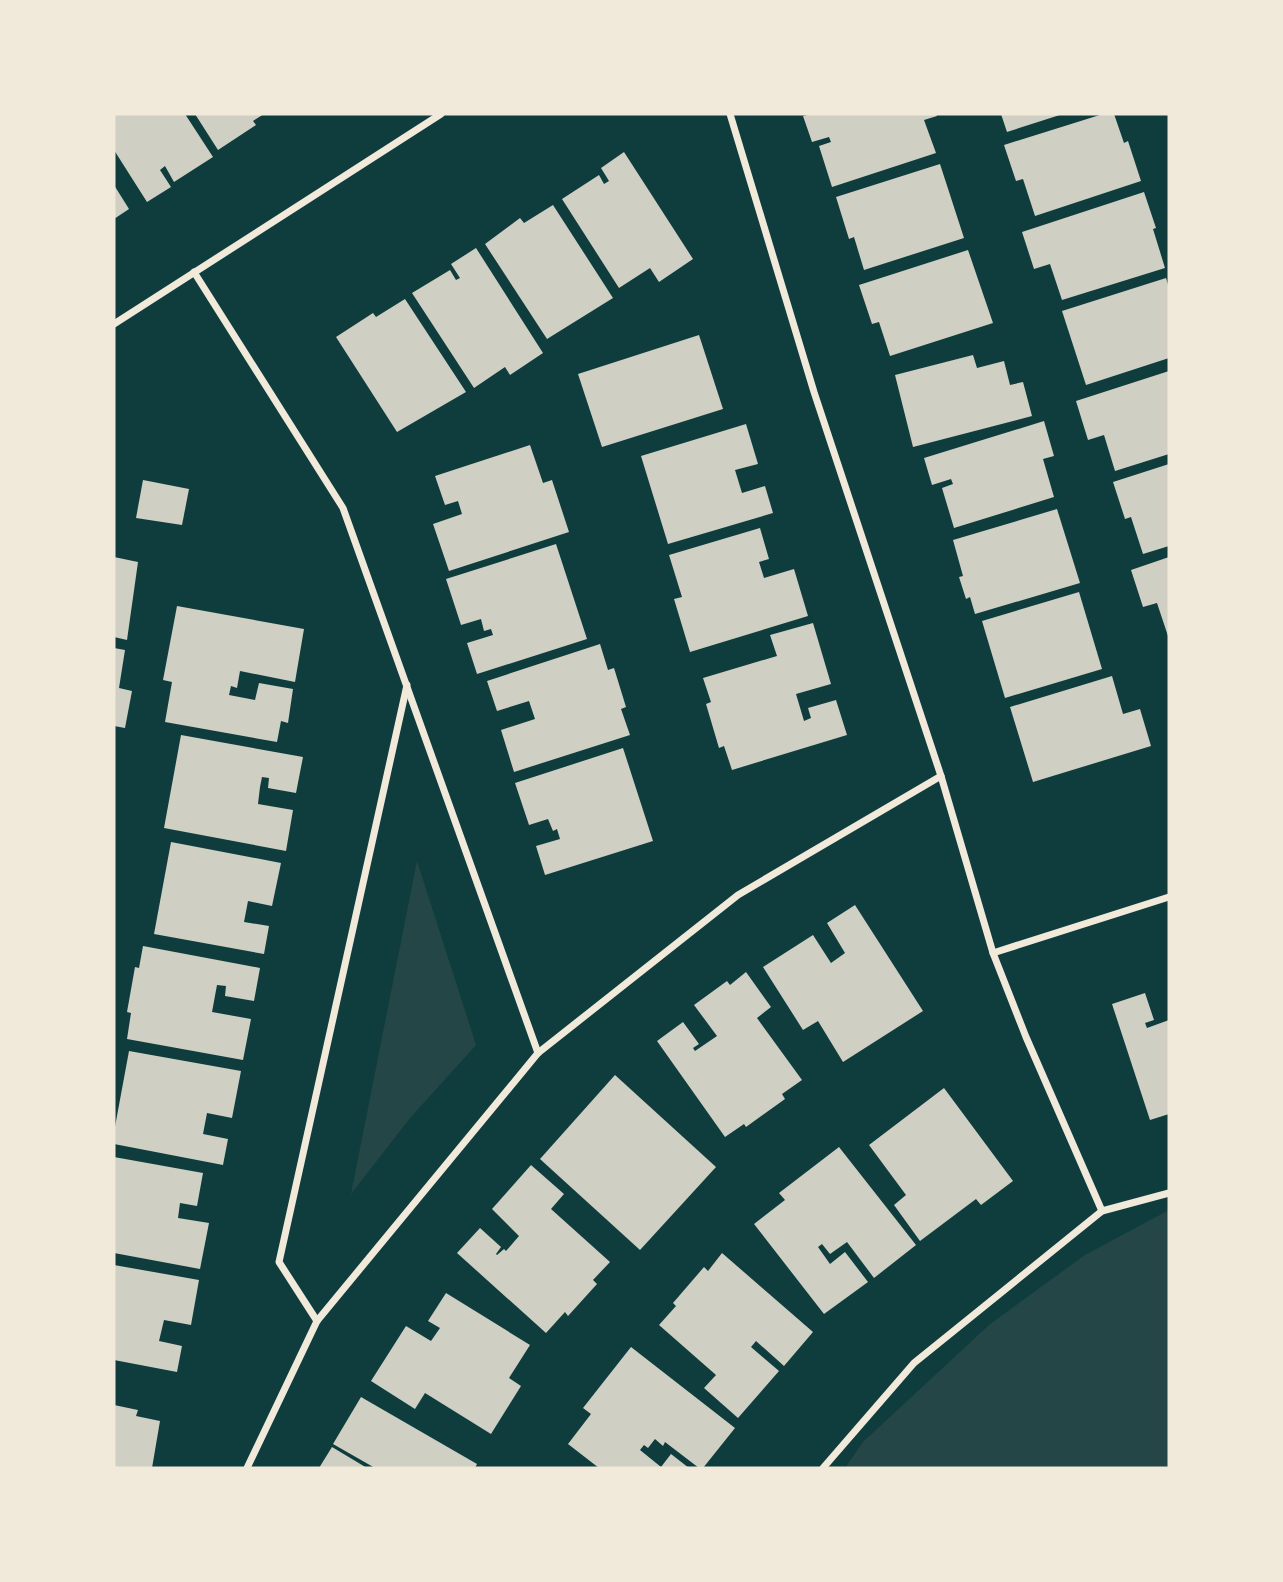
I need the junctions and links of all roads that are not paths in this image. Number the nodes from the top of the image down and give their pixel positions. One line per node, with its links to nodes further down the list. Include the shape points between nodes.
1 (441, 114): 3 (street)
2 (730, 114): 6 (street, via 814,392)
3 (194, 272): 4 (street); 5 (street, via 343,508)
4 (114, 324)
5 (407, 684): 9 (street); 12 (street, via 279,1262)
6 (941, 776): 8 (street); 9 (street, via 737,895)
7 (1169, 897): 8 (street)
8 (993, 953): 11 (street)
9 (538, 1053): 12 (street)
10 (1169, 1193): 11 (street)
11 (1102, 1211): 14 (street, via 914,1363)
12 (317, 1321): 13 (street)
13 (247, 1468)
14 (822, 1468)

